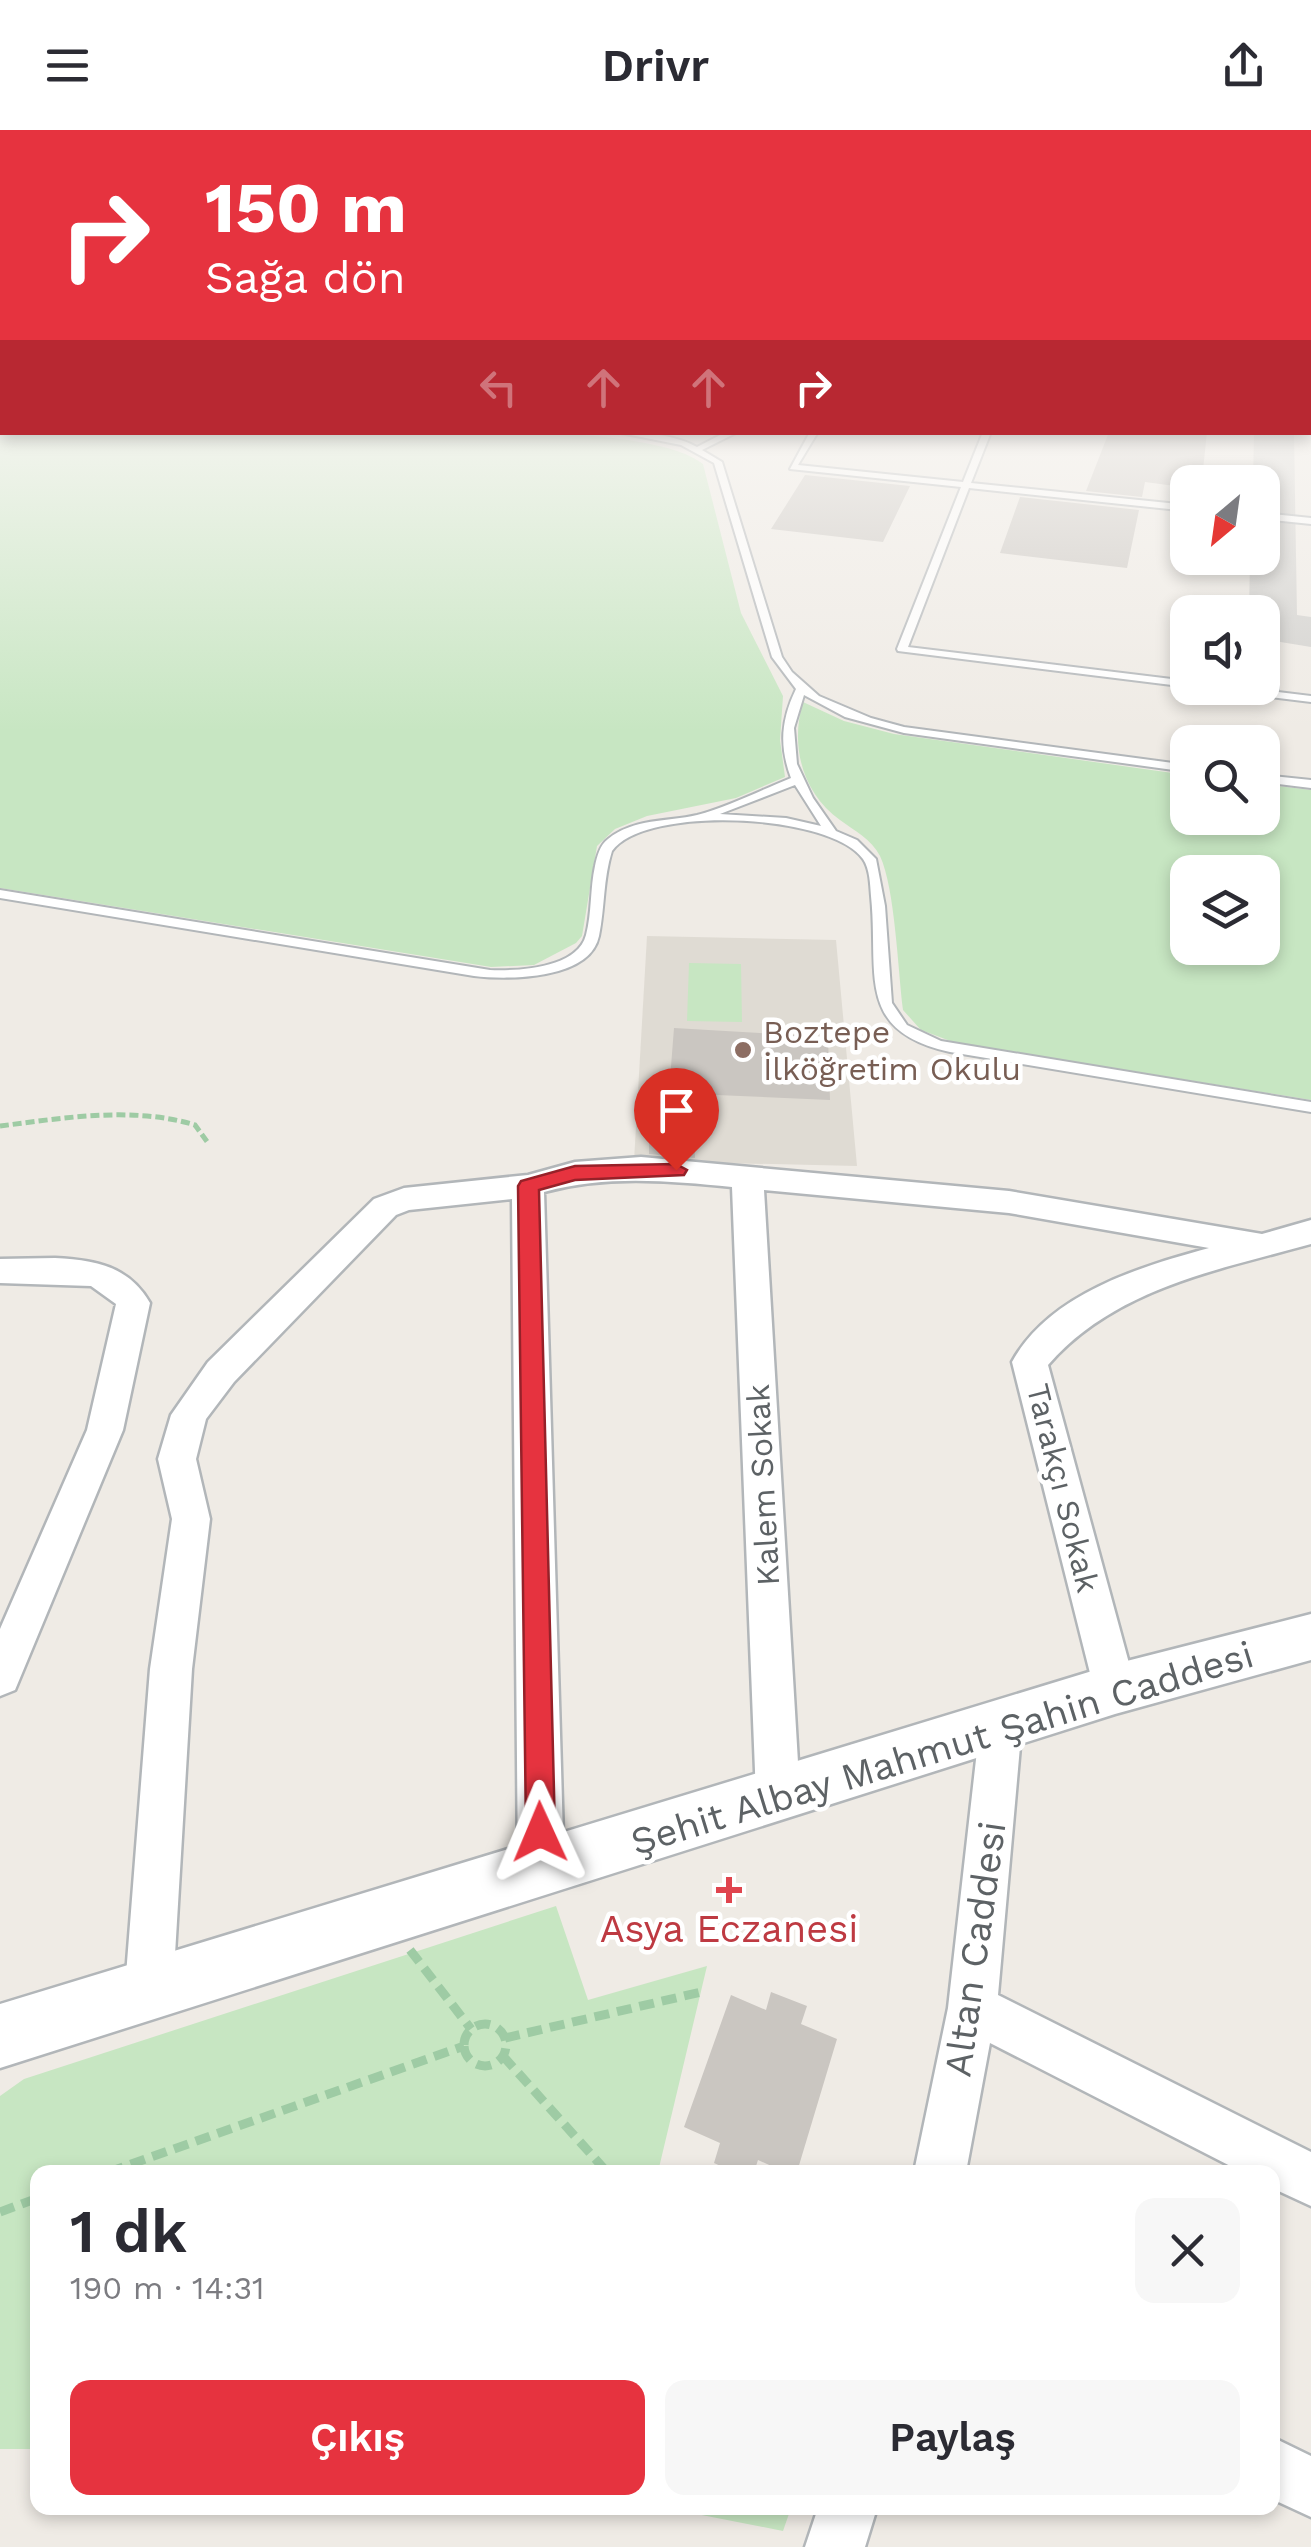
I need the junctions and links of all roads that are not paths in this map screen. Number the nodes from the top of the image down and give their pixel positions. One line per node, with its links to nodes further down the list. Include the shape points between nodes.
1 (731, 506): 6 (lane, via 776,657)
2 (955, 506): 5 (lane, via 902,649)
3 (1280, 517): 4 (lane)
4 (1311, 520)
5 (1170, 682)
6 (802, 690): 9 (lane, via 844,713 904,730); 11 (lane, via 788,731)
7 (1280, 695): 8 (lane)
8 (1311, 698)
9 (1170, 767)
10 (1280, 780): 12 (lane)
11 (796, 781): 13 (lane); 14 (lane)
12 (1311, 784)
13 (696, 820): 14 (lane); 15 (lane, via 646,824 615,839 604,852 592,940 573,959 528,974 474,972)
14 (831, 830): 16 (lane, via 872,862 885,1004 895,1022 917,1038)
15 (0, 894)
16 (1311, 1106)
17 (747, 1175): 18 (street, via 641,1168 575,1173); 20 (street, via 1009,1202); 26 (street, Kalem Sokak)
18 (528, 1186): 27 (street); 28 (street, via 385,1206 221,1372 188,1415 177,1458 191,1520 170,1669)
19 (1311, 1232): 20 (street, Tarakçı Sokak)
20 (1264, 1246): 24 (street, Tarakçı Sokak, via 1201,1262 1096,1303 1063,1323 1030,1362)
21 (0, 1271): 23 (street, via 101,1275 124,1287 133,1303 106,1430)
22 (1309, 1641): 24 (street, Şehit Albay Mahmut Şahin Caddesi)
23 (0, 1676)
24 (1115, 1688): 25 (street, Şehit Albay Mahmut Şahin Caddesi)
25 (1001, 1724): 26 (street, Şehit Albay Mahmut Şahin Caddesi); 29 (street, Altan Caddesi)
26 (778, 1796): 27 (street, Şehit Albay Mahmut Şahin Caddesi)
27 (541, 1870): 28 (street, Şehit Albay Mahmut Şahin Caddesi)
28 (149, 1988): 30 (street, Şehit Albay Mahmut Şahin Caddesi)
29 (972, 2008): 31 (street, Altan Caddesi); 32 (street)
30 (1, 2038)
31 (941, 2165)
32 (1311, 2180)
33 (1280, 2471): 34 (street)
34 (1311, 2488)
35 (846, 2515): 36 (street)
36 (835, 2547)

